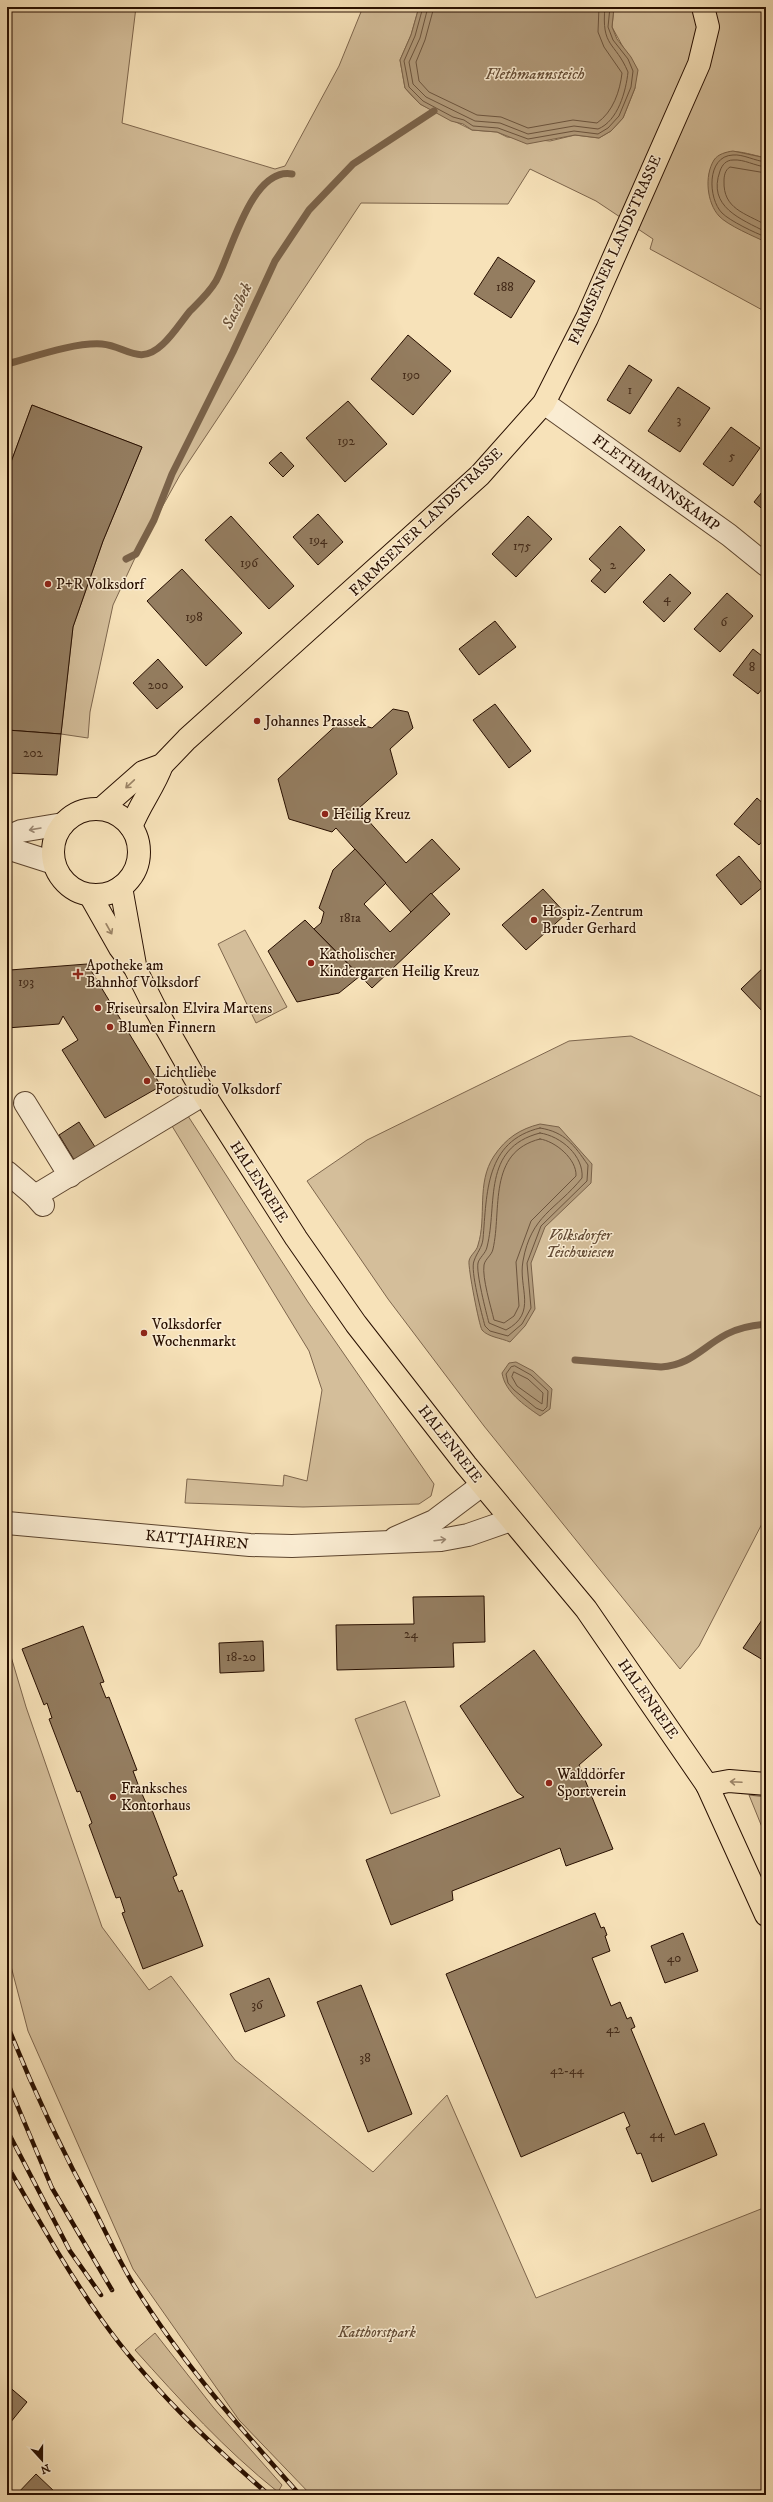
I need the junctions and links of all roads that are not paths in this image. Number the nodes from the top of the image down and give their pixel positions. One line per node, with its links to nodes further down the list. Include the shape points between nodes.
1 (703, 7): 2 (main road, FARMSENER LANDSTRASSE, via 708,27 699,64 587,318)
2 (544, 402): 3 (street, FLETHMANNSKAMP, via 729,535); 4 (main road, FARMSENER LANDSTRASSE, via 480,475 187,739)
3 (766, 565)
4 (162, 765): 5 (main road, FARMSENER LANDSTRASSE, one-way to 5, via 143,772); 7 (main road, FARMSENER LANDSTRASSE, via 155,784 137,810)
5 (101, 809): 6 (main road, via 80,812); 7 (main road, via 118,814)
6 (63, 824): 8 (street, one-way to 8); 10 (main road, via 54,842)
7 (131, 827): 11 (main road, via 139,844 138,864 128,881)
8 (7, 837)
9 (7, 848): 10 (street)
10 (54, 863): 12 (main road, via 64,881)
11 (121, 887): 12 (main road, via 101,895); 13 (main road, HALENREIE)
12 (90, 895): 13 (main road, HALENREIE, one-way to 13, via 120,948)
13 (135, 968): 14 (main road, HALENREIE)
14 (204, 1094): 17 (street); 18 (main road, HALENREIE, via 285,1223 356,1324)
15 (25, 1103): 17 (street)
16 (7, 1172): 17 (street, via 39,1201)
17 (70, 1176)
18 (482, 1485): 19 (main road, HALENREIE); 21 (street, KATTJAHREN, via 434,1521)
19 (511, 1520): 21 (street, KATTJAHREN, one-way to 19, via 423,1542 454,1538); 23 (main road, HALENREIE, via 586,1609)
20 (7, 1523): 21 (street, KATTJAHREN, via 250,1545 342,1545)
21 (387, 1542)
22 (766, 1784): 23 (main road, one-way to 23, via 729,1781)
23 (707, 1785): 24 (main road, HALENREIE)
24 (766, 1915)

